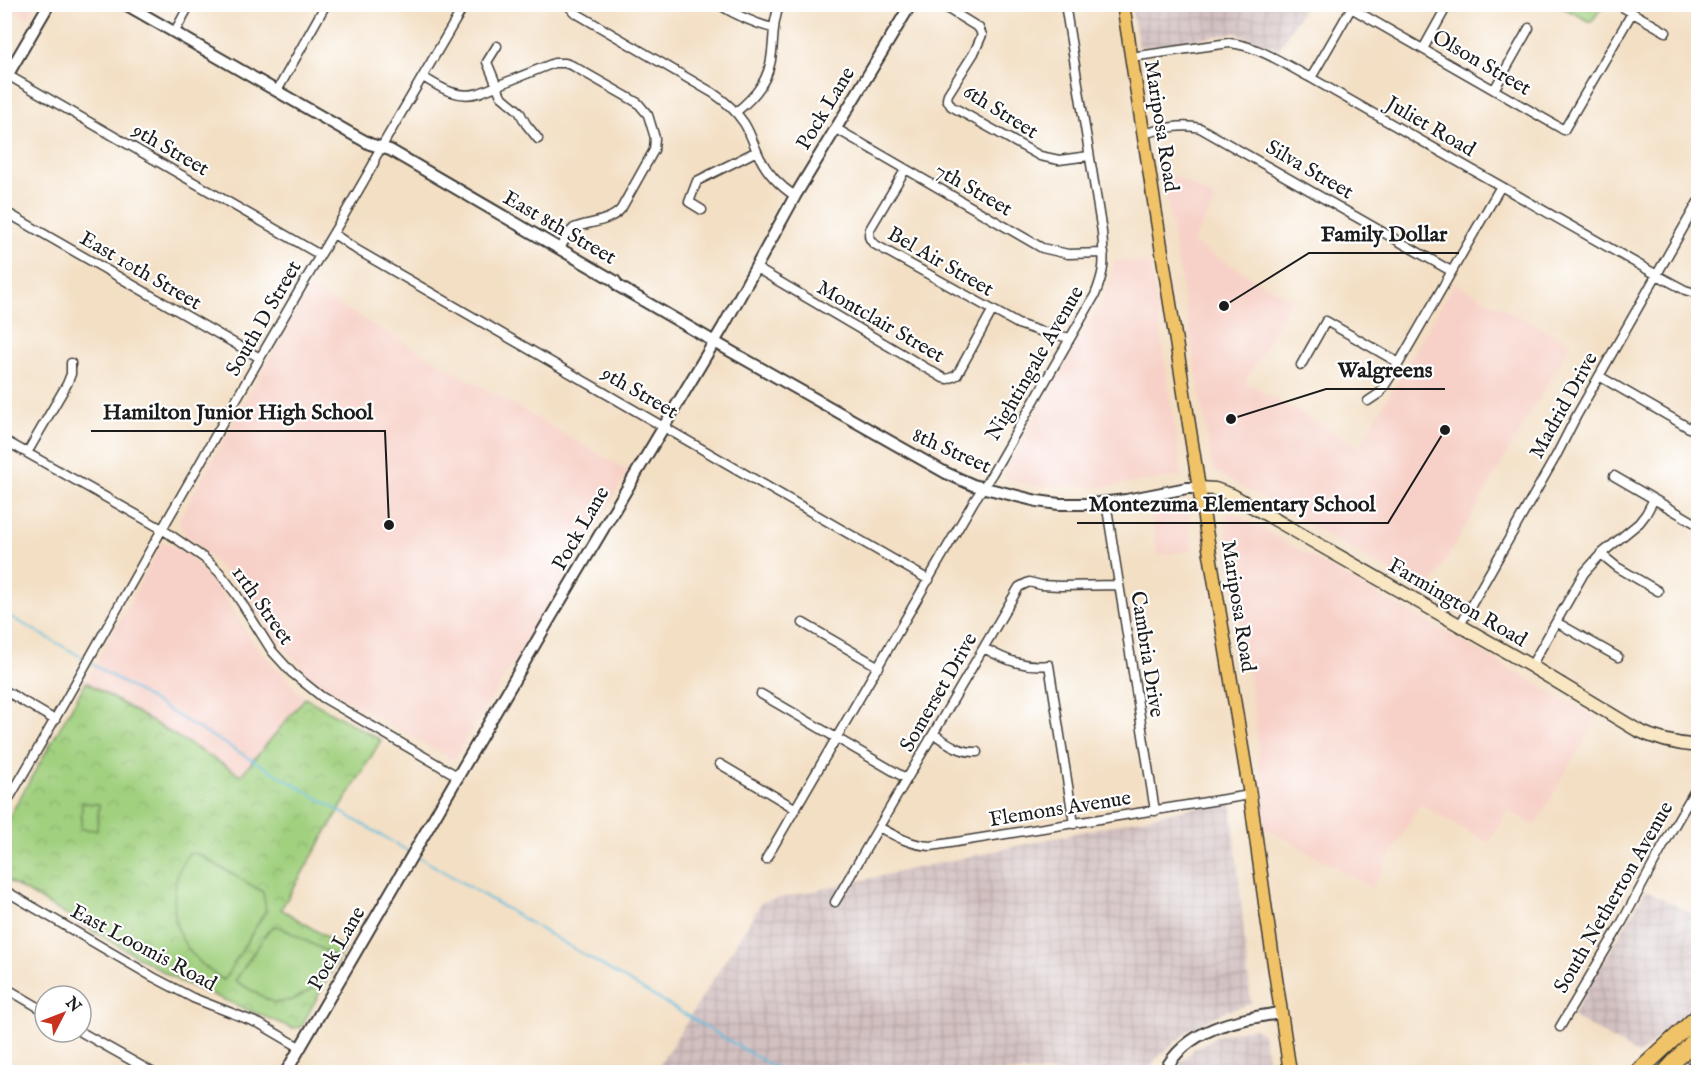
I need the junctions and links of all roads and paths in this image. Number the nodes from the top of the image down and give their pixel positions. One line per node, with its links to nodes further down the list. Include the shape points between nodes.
1 (49, 4): 24 (street)
2 (125, 4): 19 (street, East 8th Street)
3 (190, 4): 19 (street)
4 (326, 4): 29 (street)
5 (465, 4): 25 (street, South D Street)
6 (567, 4): 30 (street, via 574,12 713,93)
7 (718, 4): 17 (street, via 748,21)
8 (780, 4): 17 (street)
9 (911, 4): 31 (street, Pock Lane)
10 (940, 4): 36 (street, 6th Street, via 979,28 982,35 948,94 951,106 1040,156 1059,160)
11 (1065, 4): 36 (street, Nightingale Avenue)
12 (1123, 4): 23 (main road, Mariposa Road)
13 (1448, 4): 22 (street)
14 (1617, 4): 16 (street)
15 (1352, 6): 22 (street, Olson Street); 26 (street)
16 (1632, 13): 20 (street); 28 (street, Olson Street, via 1564,130)
17 (773, 28): 30 (street, via 767,76)
18 (1529, 28): 28 (street)
19 (174, 33): 29 (street, East 8th Street)
20 (1666, 33)
21 (497, 46): 27 (street, via 487,62)
22 (1423, 49): 28 (street, Olson Street)
23 (1131, 57): 26 (street, Juliet Road, via 1235,44 1259,51); 32 (main road, Mariposa Road)
24 (6, 76): 46 (street, 9th Street)
25 (423, 77): 27 (street, via 465,96); 34 (street, South D Street)
26 (1311, 78): 38 (street, Juliet Road)
27 (496, 86): 33 (street); 44 (street, via 554,63 566,63 638,103 648,114 654,150 621,209 610,218 574,228)
28 (1494, 90)
29 (277, 91): 34 (street, East 8th Street)
30 (736, 112): 35 (street)
31 (835, 128): 37 (street, 7th Street); 39 (street, Pock Lane)
32 (1143, 134): 48 (street, Silva Street, via 1188,126 1200,128); 66 (main road, Mariposa Road)
33 (538, 139)
34 (383, 148): 43 (street, South D Street); 44 (street, East 8th Street)
35 (757, 151): 39 (street, via 776,182); 41 (street, via 697,181 689,202)
36 (1089, 156): 45 (street, Nightingale Avenue)
37 (905, 170): 45 (street, 7th Street, via 1042,248 1068,254); 51 (street, Bel Air Street, via 870,229 871,241)
38 (1501, 186): 48 (street); 49 (street, Juliet Road)
39 (795, 196): 47 (street, Pock Lane)
40 (1698, 202): 49 (street, Madrid Drive)
41 (702, 210)
42 (4, 211): 54 (street, East 10th Street)
43 (334, 234): 46 (street, South D Street); 60 (street, 9th Street)
44 (559, 249): 53 (street, East 8th Street)
45 (1104, 253): 52 (street, Nightingale Avenue, via 1101,280)
46 (320, 255): 54 (street, South D Street)
47 (756, 268): 51 (street, Montclair Street, via 948,379 959,372); 53 (street, Pock Lane)
48 (1451, 271): 56 (street)
49 (1657, 275): 50 (street, Juliet Road); 58 (street, Madrid Drive)
50 (1698, 294)
51 (992, 311): 52 (street, Bel Air Street, via 1018,324)
52 (1070, 338): 65 (street, Nightingale Avenue)
53 (714, 341): 60 (street, Pock Lane); 65 (street, 8th Street, via 929,465)
54 (260, 358): 70 (street, South D Street)
55 (71, 363): 63 (street, via 68,384)
56 (1399, 363): 57 (street, via 1326,321); 59 (street, via 1380,393)
57 (1301, 365)
58 (1599, 376): 61 (street); 77 (street, Madrid Drive)
59 (1368, 401)
60 (663, 426): 72 (street, 9th Street); 92 (street, Pock Lane)
61 (1698, 433)
62 (4, 440): 63 (street, 11th Street)
63 (27, 453): 70 (street, 11th Street)
64 (1614, 476): 67 (street)
65 (983, 487): 68 (street, 8th Street, via 1059,504); 72 (street, Nightingale Avenue)
66 (1199, 488): 68 (street, 8th Street); 77 (main road, Farmington Road, via 1232,495); 95 (main road, Mariposa Road)
67 (1654, 499): 69 (street); 71 (street, via 1639,523)
68 (1106, 502): 73 (street, Cambria Drive)
69 (1695, 523)
70 (162, 529): 84 (street, South D Street); 92 (street, 11th Street, via 219,572 272,651 304,683)
71 (1601, 554): 74 (street); 75 (street, via 1584,573)
72 (929, 580): 81 (street, Nightingale Avenue)
73 (1119, 585): 78 (street, Somerset Drive, via 1021,584); 98 (street, Cambria Drive)
74 (1658, 591)
75 (1556, 622): 79 (street); 80 (street)
76 (803, 623): 81 (street)
77 (1460, 625): 80 (main road, Farmington Road)
78 (984, 648): 85 (street, Somerset Drive); 99 (street, via 1020,664 1049,665)
79 (1618, 657)
80 (1530, 666): 87 (main road, Farmington Road, via 1637,730)
81 (879, 667): 86 (street, Nightingale Avenue)
82 (4, 690): 84 (street)
83 (761, 694): 86 (street)
84 (55, 720): 96 (street, South D Street)
85 (934, 734): 89 (street, via 951,745); 93 (street, Somerset Drive)
86 (837, 738): 93 (street); 97 (street, Nightingale Avenue)
87 (1681, 744): 88 (main road, Farmington Road); 90 (main road)
88 (1698, 746)
89 (977, 752)
90 (1698, 755)
91 (720, 764): 97 (street)
92 (459, 777): 111 (street, Pock Lane)
93 (907, 779): 100 (street, Somerset Drive)
94 (1698, 785): 108 (street, South Netherton Avenue)
95 (1250, 795): 98 (street, Flemons Avenue); 106 (main road, Mariposa Road)
96 (4, 807)
97 (796, 809): 101 (street, Nightingale Avenue)
98 (1155, 811): 99 (street, Flemons Avenue)
99 (1074, 824): 100 (street, Flemons Avenue, via 931,846 905,841)
100 (879, 827): 103 (street, Somerset Drive)
101 (766, 859)
102 (4, 891): 111 (street, East Loomis Road, via 153,977 193,998 260,1024)
103 (835, 902)
104 (4, 987): 105 (street)
105 (33, 1004)
106 (1280, 1013): 115 (street, via 1235,1021 1200,1034 1184,1046); 116 (main road, Mariposa Road)
107 (1698, 1016): 117 (highway)
108 (1560, 1027)
109 (1698, 1036): 118 (highway)
110 (93, 1039): 113 (street)
111 (301, 1048): 114 (street, Pock Lane)
112 (1698, 1064): 119 (highway)
113 (152, 1072)
114 (286, 1072)
115 (1164, 1072)
116 (1290, 1072)
117 (1638, 1072)
118 (1665, 1072)
119 (1691, 1072)

